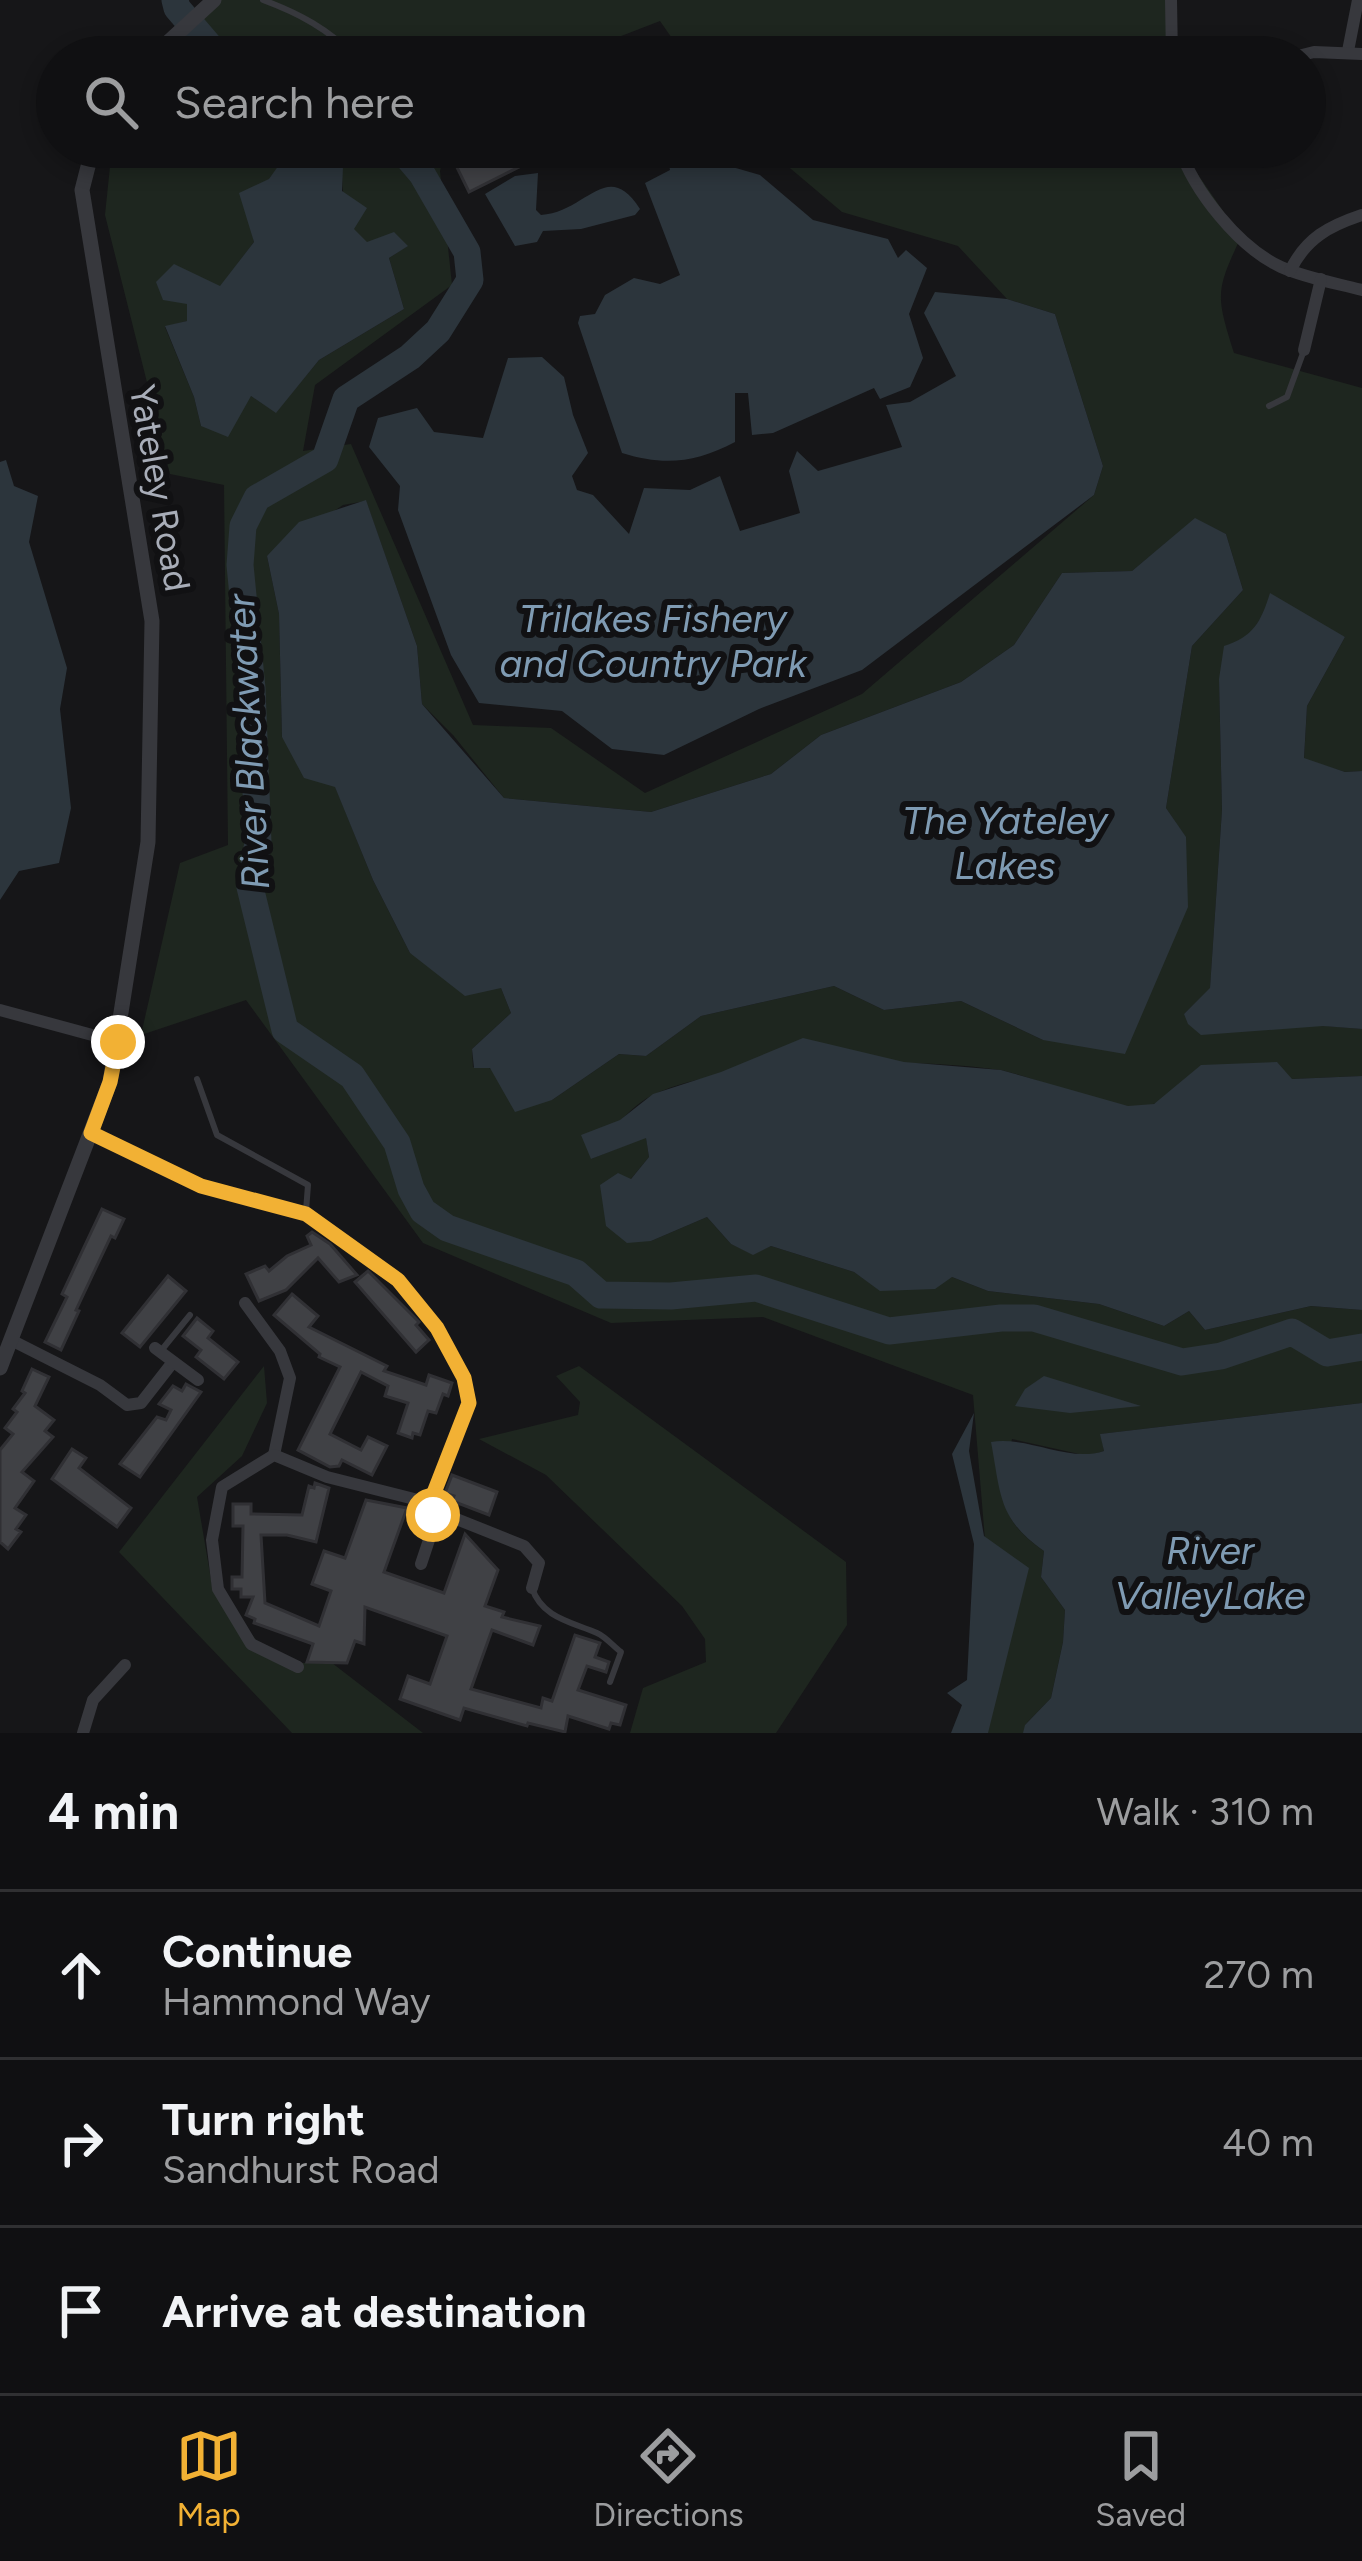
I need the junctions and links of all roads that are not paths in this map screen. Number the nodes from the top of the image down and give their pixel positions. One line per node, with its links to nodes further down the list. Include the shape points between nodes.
1 (263, 0): 6 (lane)
2 (1171, 0): 7 (street)
3 (1358, 0): 8 (street)
4 (213, 1): 5 (street)
5 (171, 36)
6 (331, 36)
7 (1172, 36)
8 (1355, 52)
9 (88, 168): 18 (street, Yateley Road, via 82,190 152,621 148,842)
10 (1189, 168): 12 (street, via 1241,237)
11 (1362, 215): 12 (street, via 1323,230)
12 (1291, 271): 13 (street)
13 (1322, 280): 14 (street); 15 (street)
14 (1362, 290)
15 (1304, 350): 16 (lane, via 1287,397)
16 (1269, 406)
17 (0, 1010): 18 (street)
18 (118, 1042): 20 (street, Yateley Road)
19 (196, 1079): 21 (lane, via 217,1135 308,1185)
20 (91, 1133): 21 (street, via 201,1186); 24 (street, Yateley Road)
21 (306, 1214): 30 (street, via 398,1280 464,1378 469,1403)
22 (245, 1303): 29 (street, via 290,1378)
23 (190, 1315): 25 (lane)
24 (11, 1340): 26 (street, via 127,1405 141,1403); 27 (street, Yateley Road)
25 (158, 1350): 26 (street)
26 (173, 1362): 28 (street)
27 (0, 1368)
28 (199, 1380)
29 (274, 1455): 30 (street); 34 (street, via 222,1487 213,1569 250,1644)
30 (430, 1503): 31 (street, via 435,1522); 32 (street, via 534,1554)
31 (421, 1564)
32 (532, 1588): 35 (lane, via 564,1623 618,1648)
33 (125, 1665): 36 (street, via 93,1700)
34 (298, 1667)
35 (610, 1682)
36 (83, 1733)

